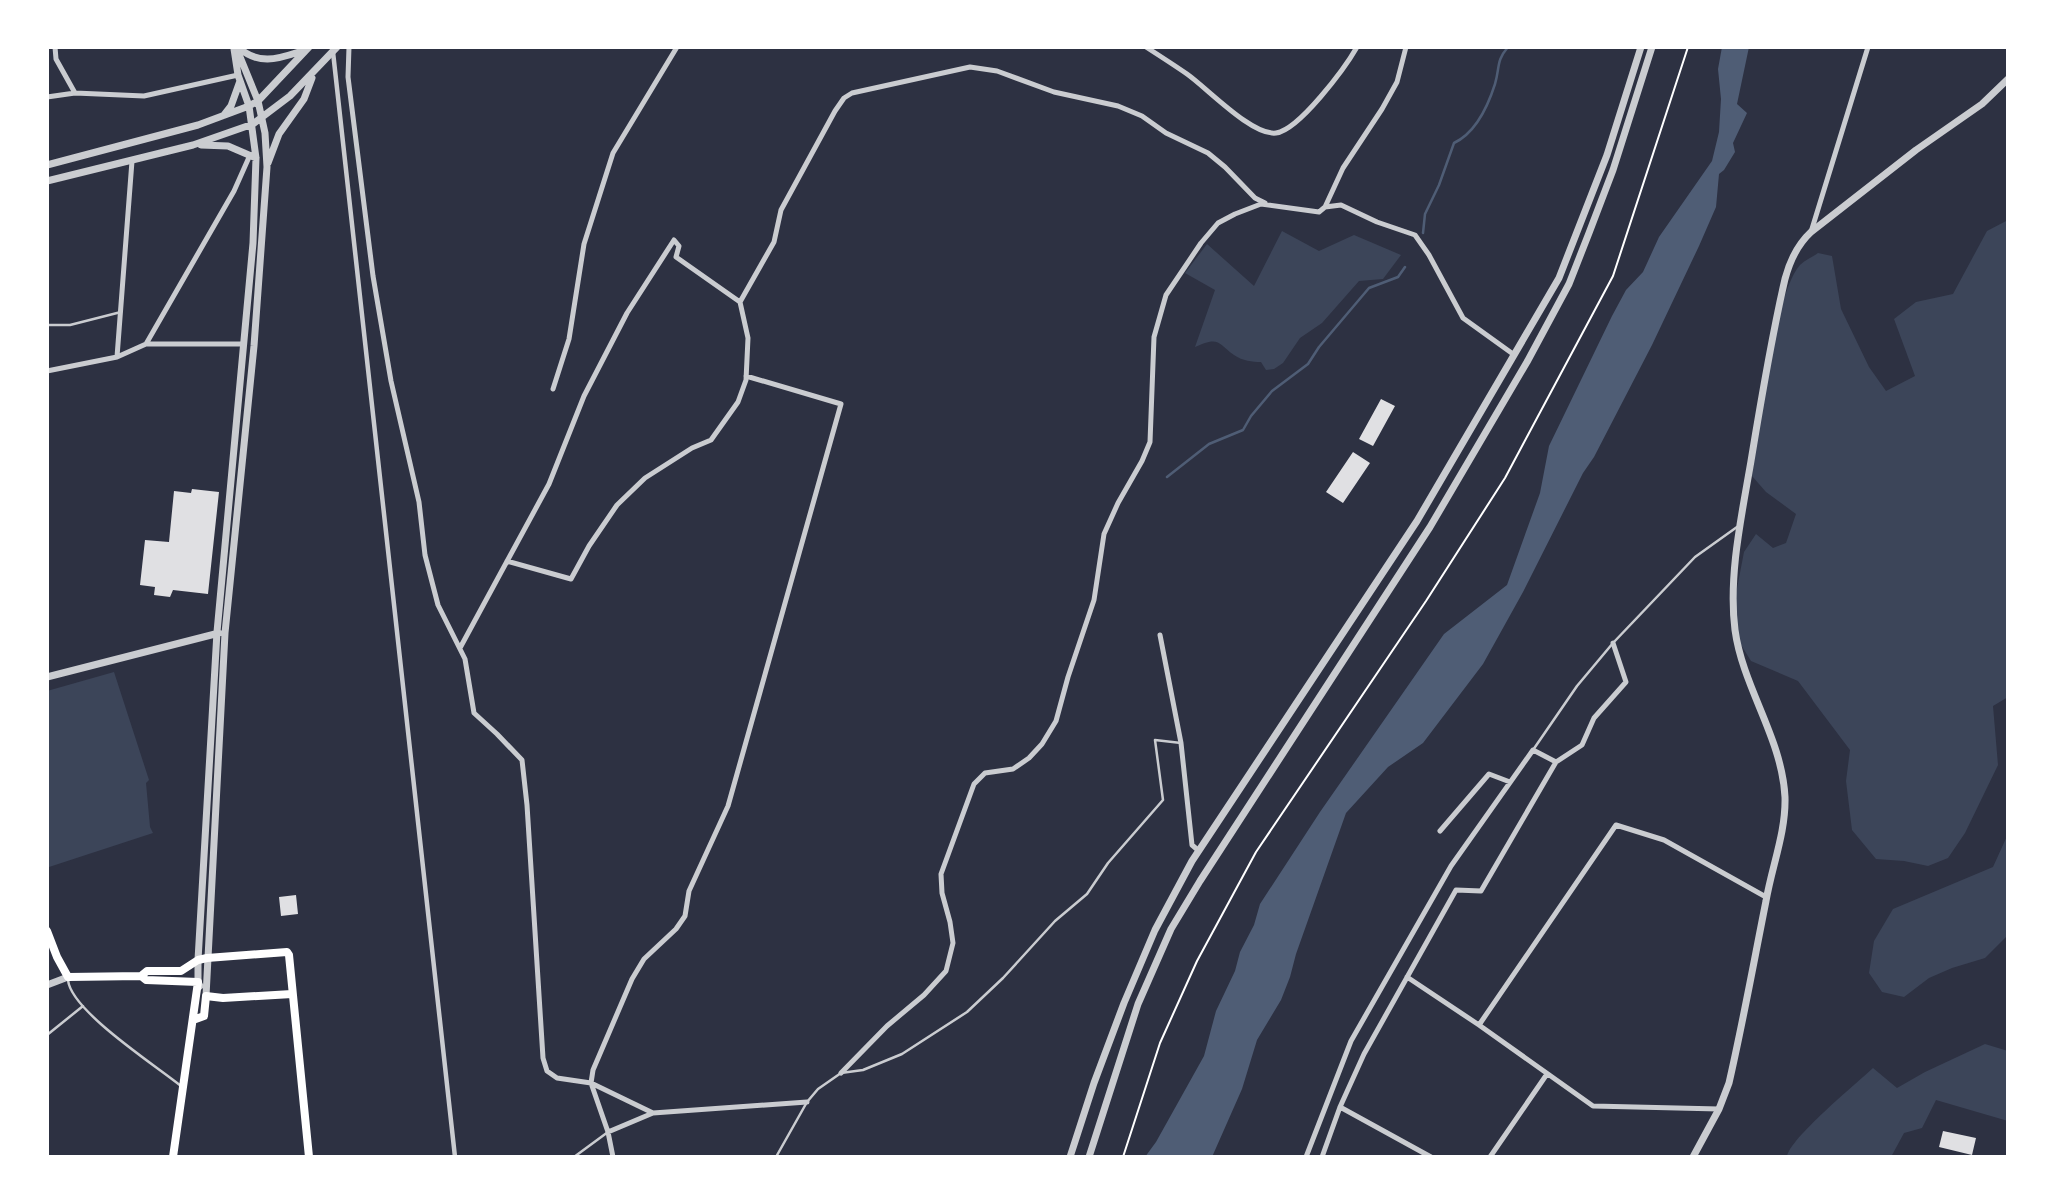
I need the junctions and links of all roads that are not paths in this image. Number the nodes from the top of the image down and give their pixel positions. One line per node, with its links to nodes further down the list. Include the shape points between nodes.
1 (55, 47): 16 (street, via 56,59)
2 (236, 47): 12 (street, via 267,62); 14 (street); 18 (street)
3 (335, 47): 13 (street); 82 (street)
4 (349, 47): 48 (street, via 348,77 373,276 391,381 419,502 425,555 438,605)
5 (677, 47): 42 (street, via 613,153 584,244 569,340)
6 (1146, 47): 7 (street, via 1248,122 1276,133 1293,127 1310,109)
7 (1357, 47)
8 (1406, 47): 30 (street, via 1397,82 1343,168)
9 (1641, 47): 37 (street, via 1570,252)
10 (1652, 47): 39 (street, via 1613,170 1569,284)
11 (1868, 47): 31 (street)
12 (307, 49): 18 (street)
13 (314, 73): 21 (street); 27 (street, via 279,134)
14 (239, 78): 16 (street, via 144,96); 19 (street); 20 (street)
15 (2008, 79): 31 (street)
16 (75, 93): 17 (street)
17 (47, 96)
18 (258, 100): 19 (street); 21 (street)
19 (249, 106): 20 (street); 22 (street)
20 (223, 116): 26 (street)
21 (262, 117): 22 (street); 27 (street)
22 (253, 124): 23 (street); 24 (street)
23 (193, 145): 24 (street, via 215,144); 25 (street)
24 (253, 156): 35 (street); 36 (street, via 253,243)
25 (132, 161): 28 (street); 33 (street)
26 (47, 165)
27 (267, 167): 45 (street, via 254,346)
28 (47, 181)
29 (1271, 206): 30 (street, via 1319,212); 32 (street, via 1255,198 1208,153 1174,138 1142,116 997,71 970,67 862,89 844,98 781,211 774,242); 71 (street, via 1261,204 1218,223 1166,295 1154,337 1150,442 1104,534 1094,600 1056,721 1029,758 1013,769 985,773 974,784 942,874 953,943 946,971)
30 (1325, 206): 37 (street, via 1342,205 1415,235 1463,318)
31 (1811, 232): 43 (street, via 1791,259 1785,279)
32 (740, 302): 41 (street, via 748,338); 44 (street, via 676,257 679,246 674,240 627,313 584,396 549,484)
33 (121, 312): 34 (lane, via 69,325); 38 (street)
34 (47, 325)
35 (146, 344): 36 (street); 38 (street)
36 (244, 344): 45 (street)
37 (1513, 354): 39 (street); 55 (street, via 1417,521)
38 (117, 356): 40 (street)
39 (1527, 362): 87 (street, via 1430,527 1171,929 1138,1004)
40 (47, 371)
41 (746, 376): 44 (street, via 738,402 710,440 645,478 617,505 571,579); 73 (street, via 841,404 728,806 689,891 685,916 644,959 632,979)
42 (553, 389)
43 (1740, 526): 47 (lane, via 1695,557); 56 (street, via 1735,628 1743,668 1782,769 1785,798 1783,831)
44 (507, 561): 48 (street)
45 (221, 633): 49 (street); 58 (street); 59 (street)
46 (1160, 635): 50 (street)
47 (1613, 643): 51 (lane); 52 (street, via 1626,682 1594,719 1582,745)
48 (460, 648): 73 (street, via 474,713 522,760 543,1058 547,1071 557,1078)
49 (47, 677)
50 (1181, 743): 55 (street, via 1192,845); 71 (lane, via 1155,740 1163,800 1087,894 1055,921 1003,978 967,1012 902,1055)
51 (1533, 750): 52 (street); 53 (street)
52 (1556, 762): 62 (street, via 1481,891 1455,890)
53 (1510, 782): 54 (street, via 1489,774); 88 (street, via 1451,866 1351,1041)
54 (1440, 831)
55 (1199, 851): 86 (street, via 1155,930 1124,1003)
56 (1766, 897): 69 (street, via 1664,840 1616,825); 77 (street, via 1739,1039)
57 (47, 931): 61 (main road)
58 (207, 958): 59 (main road); 65 (main road, via 287,952); 66 (street)
59 (198, 960): 60 (main road, via 181,971 147,971); 63 (street)
60 (141, 976): 61 (main road); 63 (main road)
61 (68, 977): 64 (street); 67 (lane, via 69,990)
62 (1406, 977): 69 (street); 76 (street)
63 (198, 982): 66 (street); 68 (main road)
64 (47, 985)
65 (292, 994): 66 (main road); 81 (main road)
66 (206, 996): 68 (main road, via 204,1016)
67 (83, 1006): 70 (lane); 74 (lane)
68 (193, 1020): 74 (main road)
69 (1479, 1025): 72 (street)
70 (47, 1035)
71 (841, 1073): 75 (lane)
72 (1547, 1074): 77 (street, via 1593,1106); 91 (street)
73 (591, 1083): 78 (street); 79 (street)
74 (182, 1086): 80 (main road)
75 (807, 1102): 78 (street); 85 (lane)
76 (1340, 1107): 89 (street); 90 (street)
77 (1719, 1109): 92 (street)
78 (653, 1112): 79 (street)
79 (608, 1132): 83 (lane); 84 (street)
80 (173, 1157)
81 (309, 1157)
82 (455, 1157)
83 (574, 1157)
84 (613, 1157)
85 (776, 1157)
86 (1070, 1157)
87 (1089, 1157)
88 (1307, 1157)
89 (1322, 1157)
90 (1431, 1157)
91 (1490, 1157)
92 (1693, 1157)

